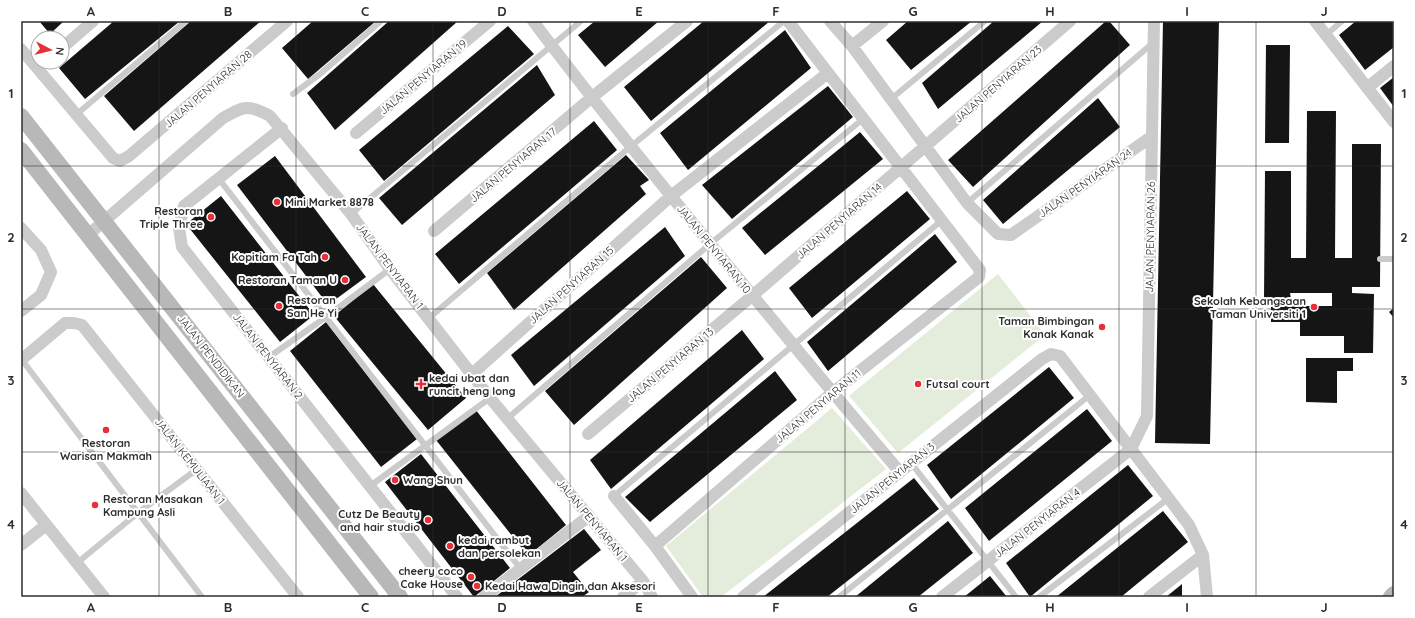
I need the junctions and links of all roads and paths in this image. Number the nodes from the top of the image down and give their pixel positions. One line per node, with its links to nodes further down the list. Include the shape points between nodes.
1 (93, 21): 19 (street)
2 (186, 21): 32 (lane)
3 (287, 21): 32 (street, JALAN PENYIARAN 28, via 128,156 120,160 113,158)
4 (381, 21): 29 (lane)
5 (490, 21): 37 (street, JALAN PENYIARAN 19)
6 (533, 21): 21 (street, JALAN PENYIARAN 10)
7 (581, 21): 21 (lane)
8 (687, 21): 30 (street, JALAN PENYIARAN 17)
9 (784, 21): 40 (lane)
10 (788, 21): 27 (street)
11 (830, 21): 22 (street)
12 (883, 21): 22 (street)
13 (984, 21): 31 (lane)
14 (1070, 21): 39 (street, JALAN PENYIARAN 23)
15 (1154, 21): 20 (street, JALAN PENYIARAN 26)
16 (1315, 21): 18 (street)
17 (1342, 21): 18 (lane)
18 (1326, 35): 28 (street)
19 (70, 41)
20 (1154, 42): 38 (street, JALAN PENYIARAN 26); 45 (lane)
21 (552, 46): 30 (street, JALAN PENYIARAN 10); 46 (lane)
22 (852, 46): 31 (street)
23 (21, 49): 24 (street)
24 (30, 56)
25 (1394, 66): 28 (street)
26 (45, 70): 32 (street)
27 (828, 73): 34 (street); 44 (street, JALAN PENYIARAN 15)
28 (1367, 88): 35 (street)
29 (293, 94)
30 (591, 98): 40 (street, JALAN PENYIARAN 10); 50 (street, JALAN PENYIARAN 17)
31 (891, 100): 39 (street)
32 (77, 114)
33 (21, 116): 47 (main road, JALAN PENDIDIKAN)
34 (863, 119): 42 (street); 52 (lane)
35 (1394, 122)
36 (282, 128): 43 (street, JALAN PENYIARAN 2); 46 (street, JALAN PENYIARAN 1); 47 (street, JALAN PENYIARAN 1, via 270,116 254,107 239,109 223,118)
37 (356, 133)
38 (1151, 137): 45 (street, JALAN PENYIARAN 24, via 1011,235 998,234); 70 (street, JALAN PENYIARAN 26, via 1147,416)
39 (926, 146): 42 (street, JALAN PENYIARAN 14); 45 (street)
40 (631, 147): 44 (street, JALAN PENYIARAN 10); 59 (lane)
41 (21, 150): 51 (main road, JALAN PENDIDIKAN)
42 (901, 168): 48 (street); 56 (street, JALAN PENYIARAN 14)
43 (219, 179): 58 (lane); 61 (street, JALAN PENYIARAN 2, via 184,206 179,228 182,247)
44 (671, 196): 52 (street, JALAN PENYIARAN 10); 63 (street, JALAN PENYIARAN 15)
45 (967, 203)
46 (351, 214): 55 (street, JALAN PENYIARAN 1)
47 (104, 221): 51 (street, JALAN PENYIARAN 1); 95 (main road, JALAN PENDIDIKAN)
48 (941, 221): 60 (lane); 64 (street, JALAN PENYIARAN 11, via 980,270 980,277)
49 (21, 228): 57 (street, via 41,250 51,272 41,295)
50 (434, 231)
51 (88, 234): 94 (main road, JALAN PENDIDIKAN)
52 (710, 244): 56 (street, JALAN PENYIARAN 10); 67 (lane)
53 (1380, 259): 54 (lane)
54 (1394, 260)
55 (390, 269): 58 (lane); 59 (street, JALAN PENYIARAN 1)
56 (752, 296): 60 (street, JALAN PENYIARAN 10); 68 (street, JALAN PENYIARAN 13)
57 (21, 311)
58 (326, 317): 61 (lane); 69 (lane)
59 (429, 318): 63 (street, JALAN PENYIARAN 1)
60 (793, 346): 64 (street, JALAN PENYIARAN 10); 76 (lane)
61 (269, 358): 74 (street, JALAN PENYIARAN 2)
62 (21, 360): 72 (street, JALAN KEMULIAAN 1, via 65,323 82,325); 79 (lane)
63 (472, 374): 66 (street, JALAN PENYIARAN 1)
64 (832, 393): 73 (street, JALAN PENYIARAN 10); 83 (street, JALAN PENYIARAN 11)
65 (1090, 395): 70 (street); 71 (street, JALAN PENYIARAN 3, via 1060,356 1051,354); 78 (lane)
66 (490, 398): 67 (street, JALAN PENYIARAN 1); 69 (lane)
67 (508, 418): 80 (street, JALAN PENYIARAN 1)
68 (588, 434)
69 (427, 445): 74 (lane); 87 (lane)
70 (1131, 449): 77 (street); 85 (street, JALAN PENYIARAN 4)
71 (911, 463): 73 (street, JALAN PENYIARAN 3); 78 (lane)
72 (196, 470): 79 (lane); 93 (street, JALAN KEMULIAAN 1)
73 (900, 472): 91 (street, JALAN PENYIARAN 3)
74 (370, 486): 96 (street, JALAN PENYIARAN 2)
75 (21, 493): 81 (street)
76 (614, 496): 83 (street)
77 (1169, 498): 84 (street, via 1189,525); 104 (lane)
78 (948, 510): 85 (lane); 101 (lane)
79 (139, 512): 86 (lane); 92 (lane)
80 (589, 516): 87 (street); 88 (street, JALAN PENYIARAN 1)
81 (46, 525): 82 (street); 86 (street)
82 (21, 545)
83 (655, 546): 100 (street)
84 (1203, 555): 105 (street); 106 (street)
85 (988, 561): 102 (street, JALAN PENYIARAN 4); 103 (lane)
86 (77, 563): 90 (street)
87 (520, 568): 97 (street)
88 (643, 581): 98 (street); 99 (street, JALAN PENYIARAN 1)
89 (1394, 594): 107 (main road)
90 (100, 596)
91 (747, 596)
92 (202, 597)
93 (298, 597)
94 (371, 597)
95 (400, 597)
96 (457, 597)
97 (484, 597)
98 (623, 597)
99 (652, 597)
100 (692, 597)
101 (839, 597)
102 (942, 597)
103 (1016, 597)
104 (1039, 597)
105 (1148, 597)
106 (1207, 597)
107 (1391, 597)

